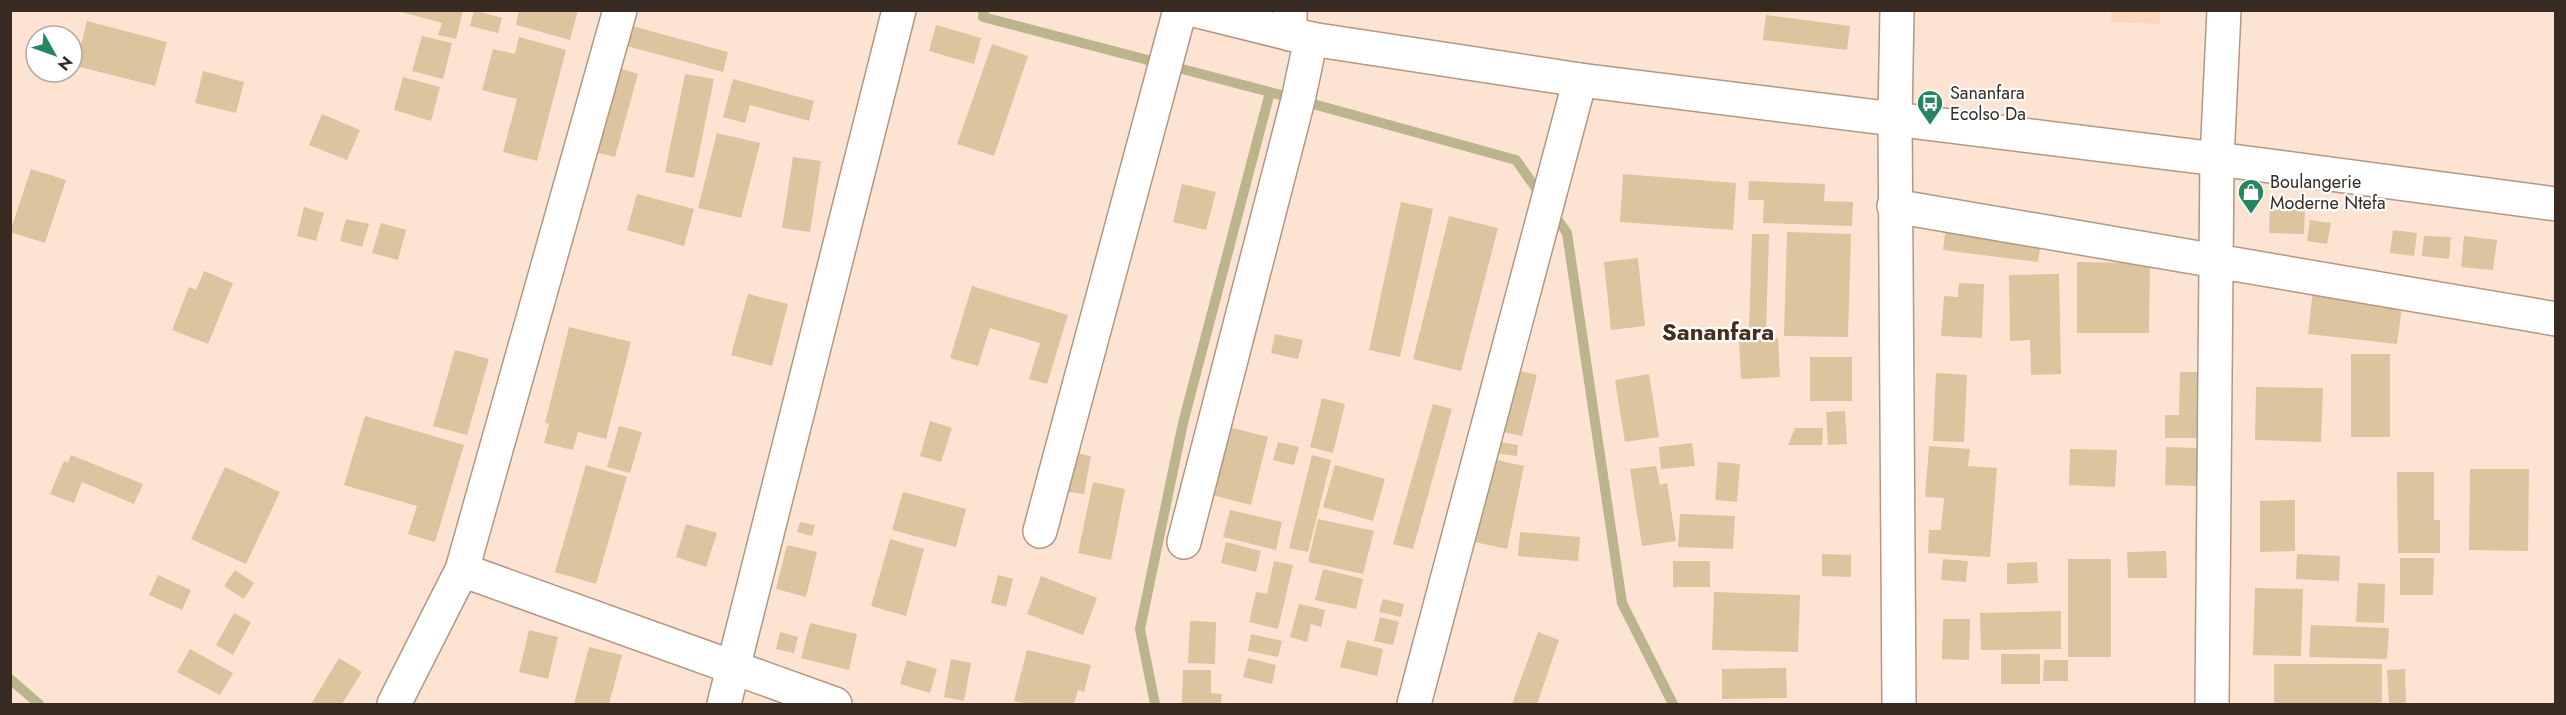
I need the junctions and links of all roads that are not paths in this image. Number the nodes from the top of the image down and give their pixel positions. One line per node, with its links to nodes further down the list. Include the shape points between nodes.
1 (621, 10): 17 (street)
2 (899, 10): 18 (street)
3 (1180, 10): 15 (street)
4 (1194, 10): 7 (street)
5 (1897, 10): 9 (street)
6 (2224, 10): 10 (street)
7 (1297, 28): 8 (street); 16 (street, via 1298,100)
8 (1580, 80): 9 (street); 22 (street)
9 (1895, 119): 10 (street); 12 (street)
10 (2217, 159): 11 (street); 13 (street)
11 (2556, 204)
12 (1894, 206): 13 (street); 23 (street)
13 (2216, 261): 14 (street); 24 (street)
14 (2556, 319)
15 (1040, 531)
16 (1184, 542)
17 (462, 570): 18 (street); 19 (street)
18 (732, 668): 20 (street); 21 (street)
19 (394, 705)
20 (724, 705)
21 (835, 705)
22 (1414, 705)
23 (1899, 705)
24 (2212, 705)

